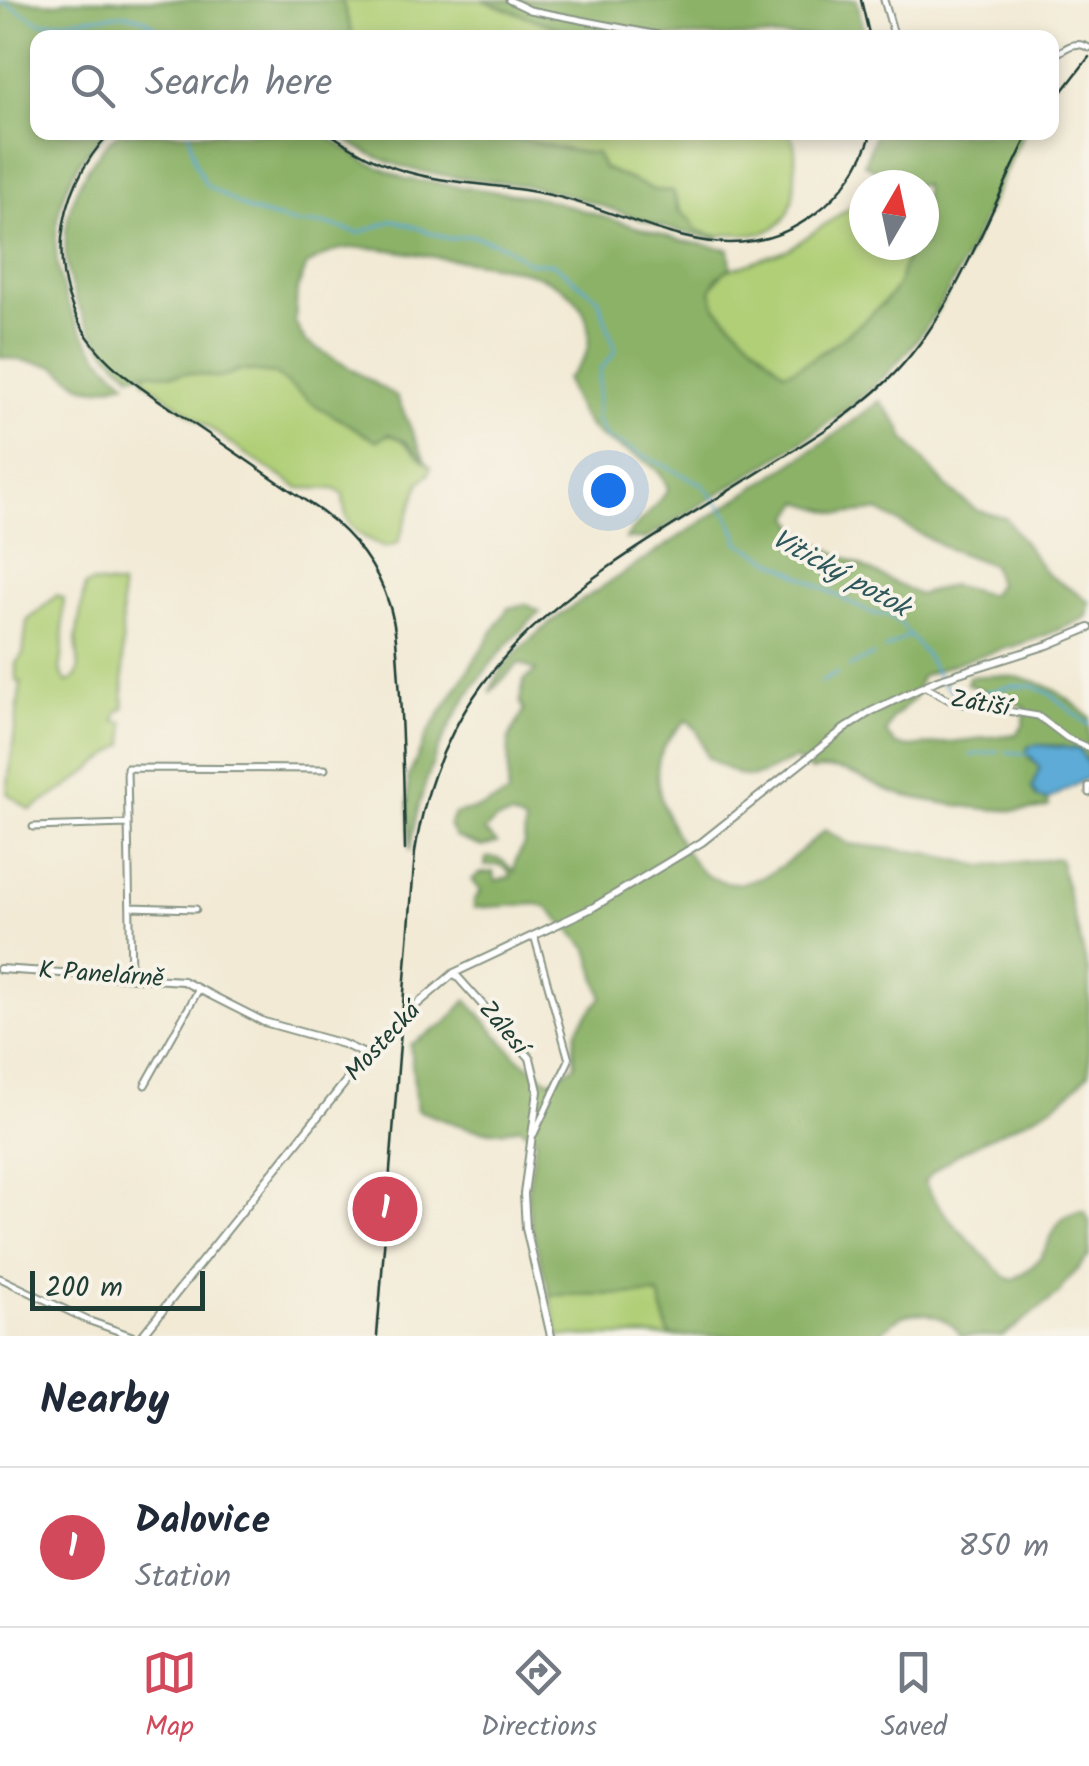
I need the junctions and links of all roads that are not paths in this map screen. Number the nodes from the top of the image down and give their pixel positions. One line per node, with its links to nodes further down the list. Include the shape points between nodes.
1 (509, 0): 3 (street)
2 (884, 0): 4 (street)
3 (633, 30)
4 (893, 30)
5 (1089, 48): 6 (street, via 1072,44)
6 (1059, 52)
7 (1089, 628): 8 (street, Mostecká)
8 (924, 686): 9 (street, Zátiší, via 954,702 1038,716); 15 (street, Mostecká, via 844,729 702,842)
9 (1089, 748)
10 (324, 768): 11 (street, via 126,768)
11 (127, 824): 12 (street); 13 (street)
12 (34, 827)
13 (130, 907): 14 (street); 18 (street)
14 (196, 909)
15 (534, 935): 17 (street, Mostecká); 22 (street, via 569,1060)
16 (0, 969): 18 (street, K Panelárně)
17 (454, 973): 20 (street, Mostecká); 22 (street, Zálesí, via 530,1058 538,1091)
18 (131, 976): 19 (street, K Panelárně)
19 (199, 989): 20 (street, K Panelárně, via 264,1022); 21 (street)
20 (367, 1056): 25 (street, Mostecká)
21 (146, 1085)
22 (531, 1139): 26 (street, via 526,1228)
23 (0, 1278): 24 (street)
24 (132, 1336)
25 (142, 1336)
26 (550, 1336)

